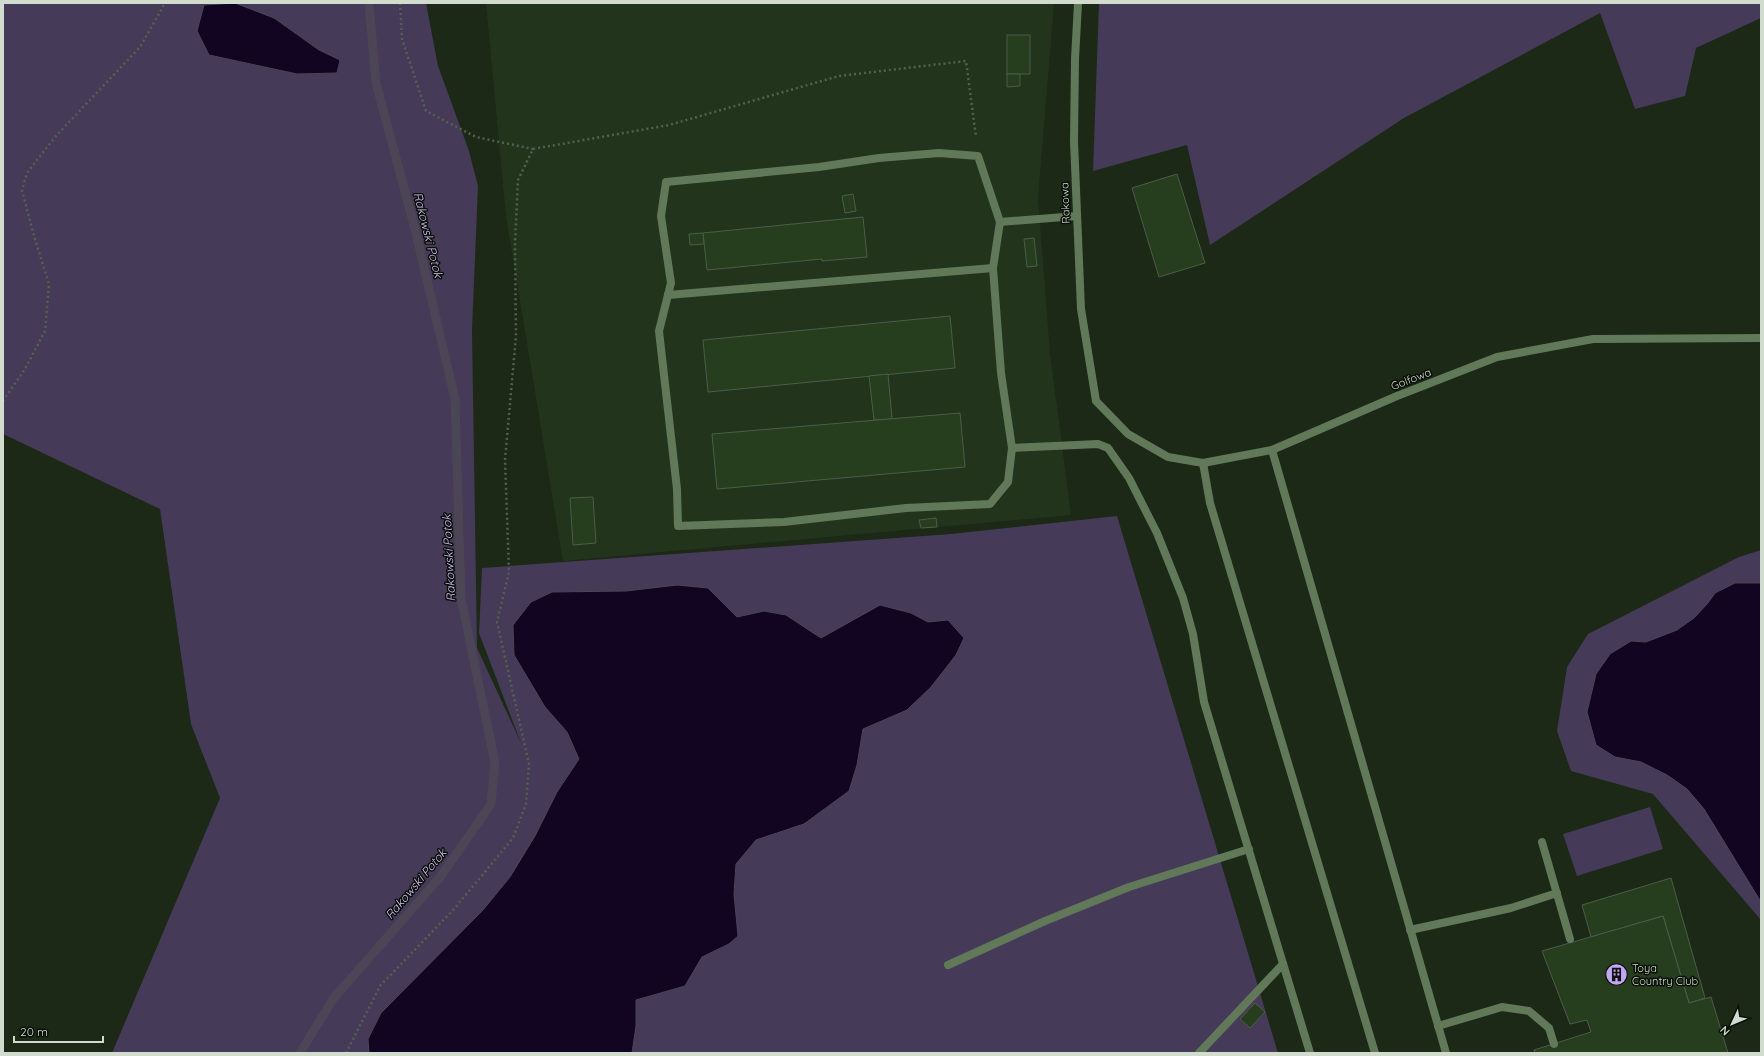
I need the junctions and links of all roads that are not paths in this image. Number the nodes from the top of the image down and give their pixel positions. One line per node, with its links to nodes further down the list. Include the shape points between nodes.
1 (1078, 3): 2 (lane, Rakowa, via 1074,141)
2 (1077, 216): 3 (lane); 7 (lane, Rakowa, via 1081,309)
3 (1000, 222): 4 (lane); 5 (lane, via 978,156 940,153 894,156 819,167 666,182 661,216 671,283)
4 (994, 268): 5 (lane); 8 (lane, via 1001,373)
5 (668, 295): 8 (lane, via 659,331 677,489 678,526 784,522 906,508 990,504 1008,482)
6 (1761, 338): 9 (lane, Golfowa, via 1593,339 1497,357 1397,396)
7 (1096, 401): 10 (lane, Golfowa, via 1128,434 1168,457)
8 (1012, 448): 12 (lane, via 1098,444 1108,448 1129,478 1157,533 1183,598 1193,634 1204,702)
9 (1272, 450): 10 (lane, Golfowa); 14 (lane)
10 (1203, 463): 22 (lane, via 1210,503)
11 (1542, 842): 13 (lane)
12 (1249, 849): 16 (lane); 17 (lane, via 1129,887 1045,921)
13 (1556, 893): 14 (lane, via 1511,908); 15 (lane)
14 (1410, 930): 18 (lane)
15 (1570, 939)
16 (1283, 964): 20 (lane); 21 (lane)
17 (948, 965)
18 (1438, 1026): 19 (lane, via 1502,1007 1529,1011 1549,1028); 23 (lane)
19 (1554, 1044)
20 (1199, 1053)
21 (1310, 1053)
22 (1376, 1053)
23 (1446, 1053)

